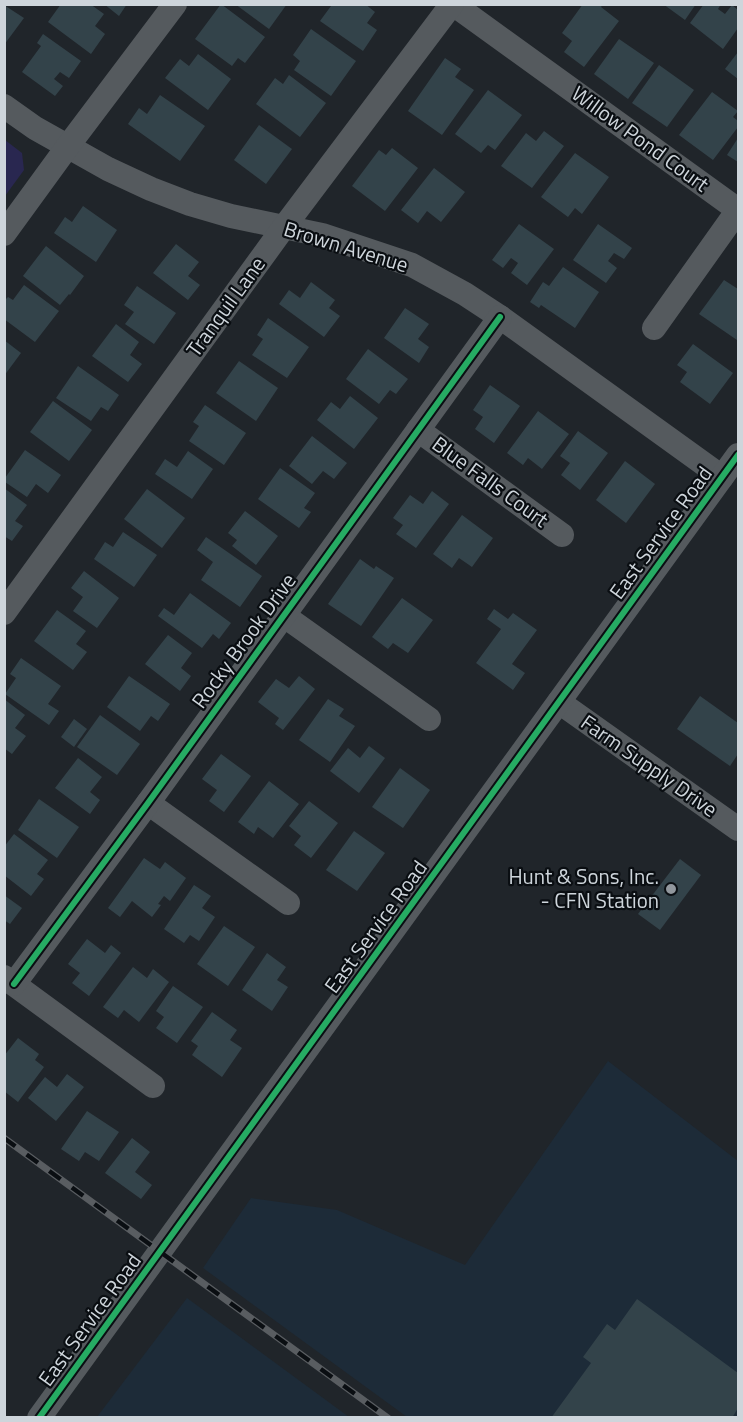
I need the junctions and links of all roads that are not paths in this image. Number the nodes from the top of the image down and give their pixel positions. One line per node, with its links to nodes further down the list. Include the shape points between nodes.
1 (174, 4): 4 (street)
2 (453, 4): 5 (street, Tranquil Lane); 8 (street, Willow Pond Court, via 738,210)
3 (4, 106): 4 (street, Brown Avenue)
4 (68, 146): 5 (street, Brown Avenue, via 108,169 190,204); 6 (street)
5 (284, 227): 7 (street, Brown Avenue, via 322,235 412,265); 13 (street, Tranquil Lane)
6 (4, 234)
7 (500, 317): 9 (street, Rocky Brook Drive); 11 (street, Brown Avenue)
8 (654, 328)
9 (418, 430): 12 (street, Blue Falls Court); 14 (street, Rocky Brook Drive)
10 (738, 455): 11 (street, East Service Road)
11 (723, 477): 15 (street, East Service Road)
12 (562, 535)
13 (4, 613)
14 (283, 615): 16 (street); 17 (street, Rocky Brook Drive)
15 (559, 702): 18 (street, Farm Supply Drive); 22 (street, East Service Road)
16 (429, 719)
17 (148, 803): 19 (street); 20 (street, Rocky Brook Drive)
18 (738, 829)
19 (288, 903)
20 (9, 980): 21 (street)
21 (153, 1086)
22 (39, 1418)

